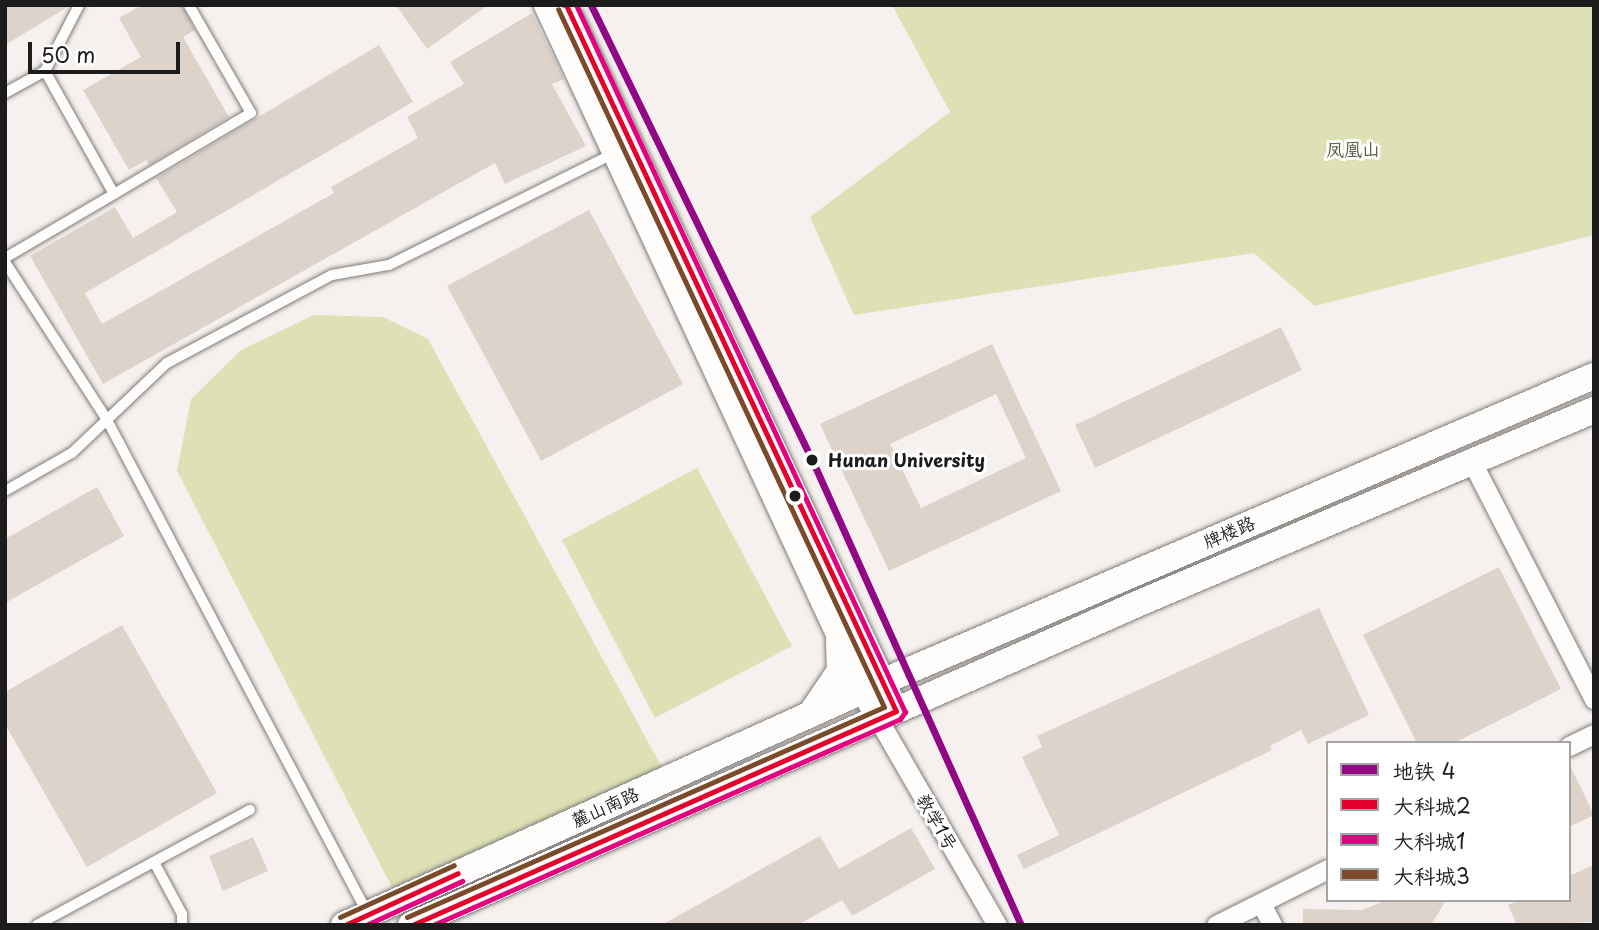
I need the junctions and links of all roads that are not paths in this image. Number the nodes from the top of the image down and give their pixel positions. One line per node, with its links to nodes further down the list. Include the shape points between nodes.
1 (79, 5): 5 (lane)
2 (189, 5): 8 (lane, via 251,113)
3 (547, 5): 7 (main road)
4 (566, 5): 15 (main road)
5 (45, 71): 6 (lane); 8 (lane)
6 (5, 93)
7 (612, 154): 12 (lane, via 389,265 332,275 167,363); 15 (main road)
8 (114, 194): 9 (lane)
9 (5, 260): 12 (lane)
10 (1594, 376): 16 (main road, 牌楼路)
11 (1594, 410): 13 (main road, 牌楼路)
12 (106, 418): 14 (lane, via 72,453); 27 (lane)
13 (1472, 462): 18 (street); 19 (main road, 牌楼路)
14 (5, 491)
15 (846, 628): 16 (main road, via 887,656); 17 (main road); 20 (main road, via 841,671)
16 (935, 660): 17 (main road, 牌楼路)
17 (874, 687): 19 (main road); 20 (main road, 麓山南路)
18 (1594, 699)
19 (887, 715): 30 (main road, 牌楼路); 31 (street, 教学1号)
20 (808, 716): 27 (main road, 麓山南路)
21 (1594, 734): 22 (street)
22 (1571, 745)
23 (250, 810): 24 (lane)
24 (155, 862): 28 (lane); 29 (lane, via 182,914)
25 (1326, 870): 26 (street)
26 (1261, 903): 32 (street); 33 (street)
27 (350, 922)
28 (37, 925)
29 (182, 925)
30 (411, 925)
31 (997, 925)
32 (1216, 925)
33 (1272, 925)

